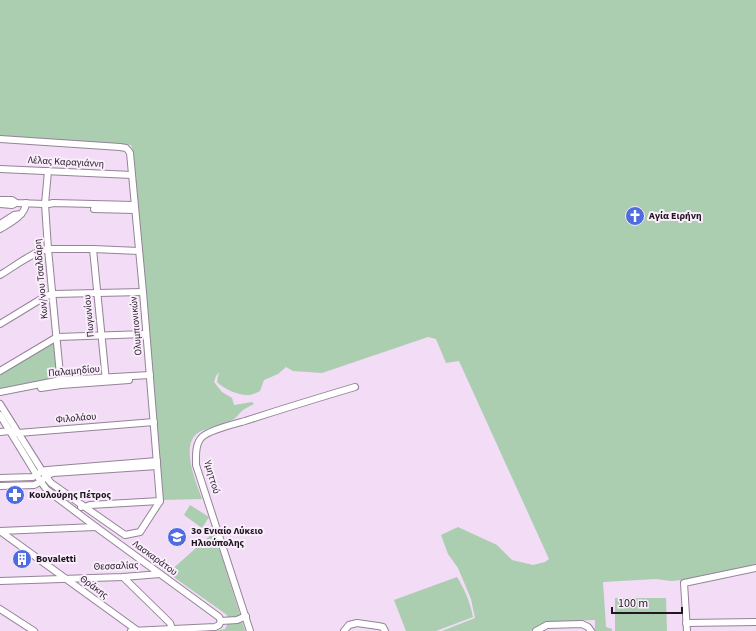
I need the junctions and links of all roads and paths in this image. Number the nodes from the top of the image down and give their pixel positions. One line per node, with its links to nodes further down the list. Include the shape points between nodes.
1 (0, 139): 4 (street, Ολυμπιονικών, via 126,148 130,154)
2 (0, 169): 3 (street, Λέλας Καραγιάννη)
3 (48, 171): 4 (street, Λέλας Καραγιάννη); 9 (street, Κων/νου Τσαλδάρη)
4 (132, 175): 10 (street, Ολυμπιονικών)
5 (0, 200): 6 (street)
6 (16, 202): 7 (street); 8 (street, via 12,205)
7 (26, 203): 9 (street); 11 (street, via 26,209)
8 (0, 204)
9 (47, 204): 10 (street); 14 (street, Κων/νου Τσαλδάρη)
10 (135, 208): 16 (street, Ολυμπιονικών)
11 (21, 214): 12 (street, via 14,215); 13 (street)
12 (0, 224)
13 (0, 229)
14 (48, 249): 15 (street); 17 (street, via 35,253); 20 (street, Κων/νου Τσαλδάρη)
15 (94, 249): 16 (street); 19 (street, Πωγωνίου)
16 (138, 251): 18 (street, Ολυμπιονικών)
17 (0, 275)
18 (143, 292): 19 (street); 22 (street, Ολυμπιονικών)
19 (97, 293): 20 (street); 23 (street, Πωγωνίου)
20 (53, 294): 21 (street); 24 (street, Κων/νου Τσαλδάρη)
21 (0, 324)
22 (146, 334): 23 (street); 26 (street, Ολυμπιονικών)
23 (101, 335): 24 (street); 27 (street, Πωγωνίου)
24 (57, 337): 25 (street); 28 (street, Κων/νου Τσαλδάρη)
25 (0, 371)
26 (150, 377): 27 (street, Παλαμηδίου); 33 (street, Ολυμπιονικών)
27 (106, 380): 28 (street, Παλαμηδίου)
28 (61, 383): 30 (street, Παλαμηδίου, via 2,395)
29 (356, 387): 54 (street, Υμηττού, via 207,433 196,448 196,466)
30 (0, 393)
31 (0, 404): 36 (street)
32 (0, 415): 34 (street)
33 (154, 422): 36 (street, Φιλολάου); 37 (street, Ολυμπιονικών)
34 (10, 431): 35 (street, Φιλολάου); 36 (street, Φιλολάου); 38 (street)
35 (0, 432)
36 (18, 433): 38 (street)
37 (157, 464): 38 (street, via 53,469); 39 (street, via 53,473); 43 (street, Ολυμπιονικών)
38 (39, 473): 39 (street, Λασκαράτου); 40 (street, via 29,478); 41 (street, Λασκαράτου)
39 (46, 477): 41 (street); 44 (street, Λασκαράτου)
40 (0, 478)
41 (41, 482): 42 (street, via 34,485); 45 (street, Λασκαράτου, via 47,490)
42 (0, 486)
43 (160, 502): 44 (street); 44 (street, Λασκαράτου, via 140,532 125,535)
44 (83, 506): 45 (street)
45 (76, 512): 46 (street, Λασκαράτου)
46 (96, 527): 47 (street); 49 (street, Λασκαράτου)
47 (0, 531): 51 (street, Θράκης)
48 (756, 568): 57 (street, via 684,583)
49 (160, 574): 50 (street, Θεσσαλίας); 55 (street, Λασκαράτου, via 219,616)
50 (122, 577): 51 (street, Θεσσαλίας); 58 (street, via 170,623)
51 (66, 578): 52 (street, Θεσσαλίας); 62 (street, Θράκης)
52 (0, 581)
53 (0, 609): 60 (street)
54 (246, 616): 55 (street, via 237,620); 63 (street, Υμηττού)
55 (221, 621): 58 (street, via 215,627)
56 (756, 622): 57 (street)
57 (686, 623): 67 (street)
58 (172, 629): 62 (street)
59 (590, 629): 66 (street, via 582,624 547,625)
60 (34, 631)
61 (131, 631): 62 (street)
62 (138, 631)
63 (250, 631)
64 (344, 631): 65 (street, via 349,625 357,623 383,627)
65 (386, 631)
66 (536, 631)
67 (687, 631)

